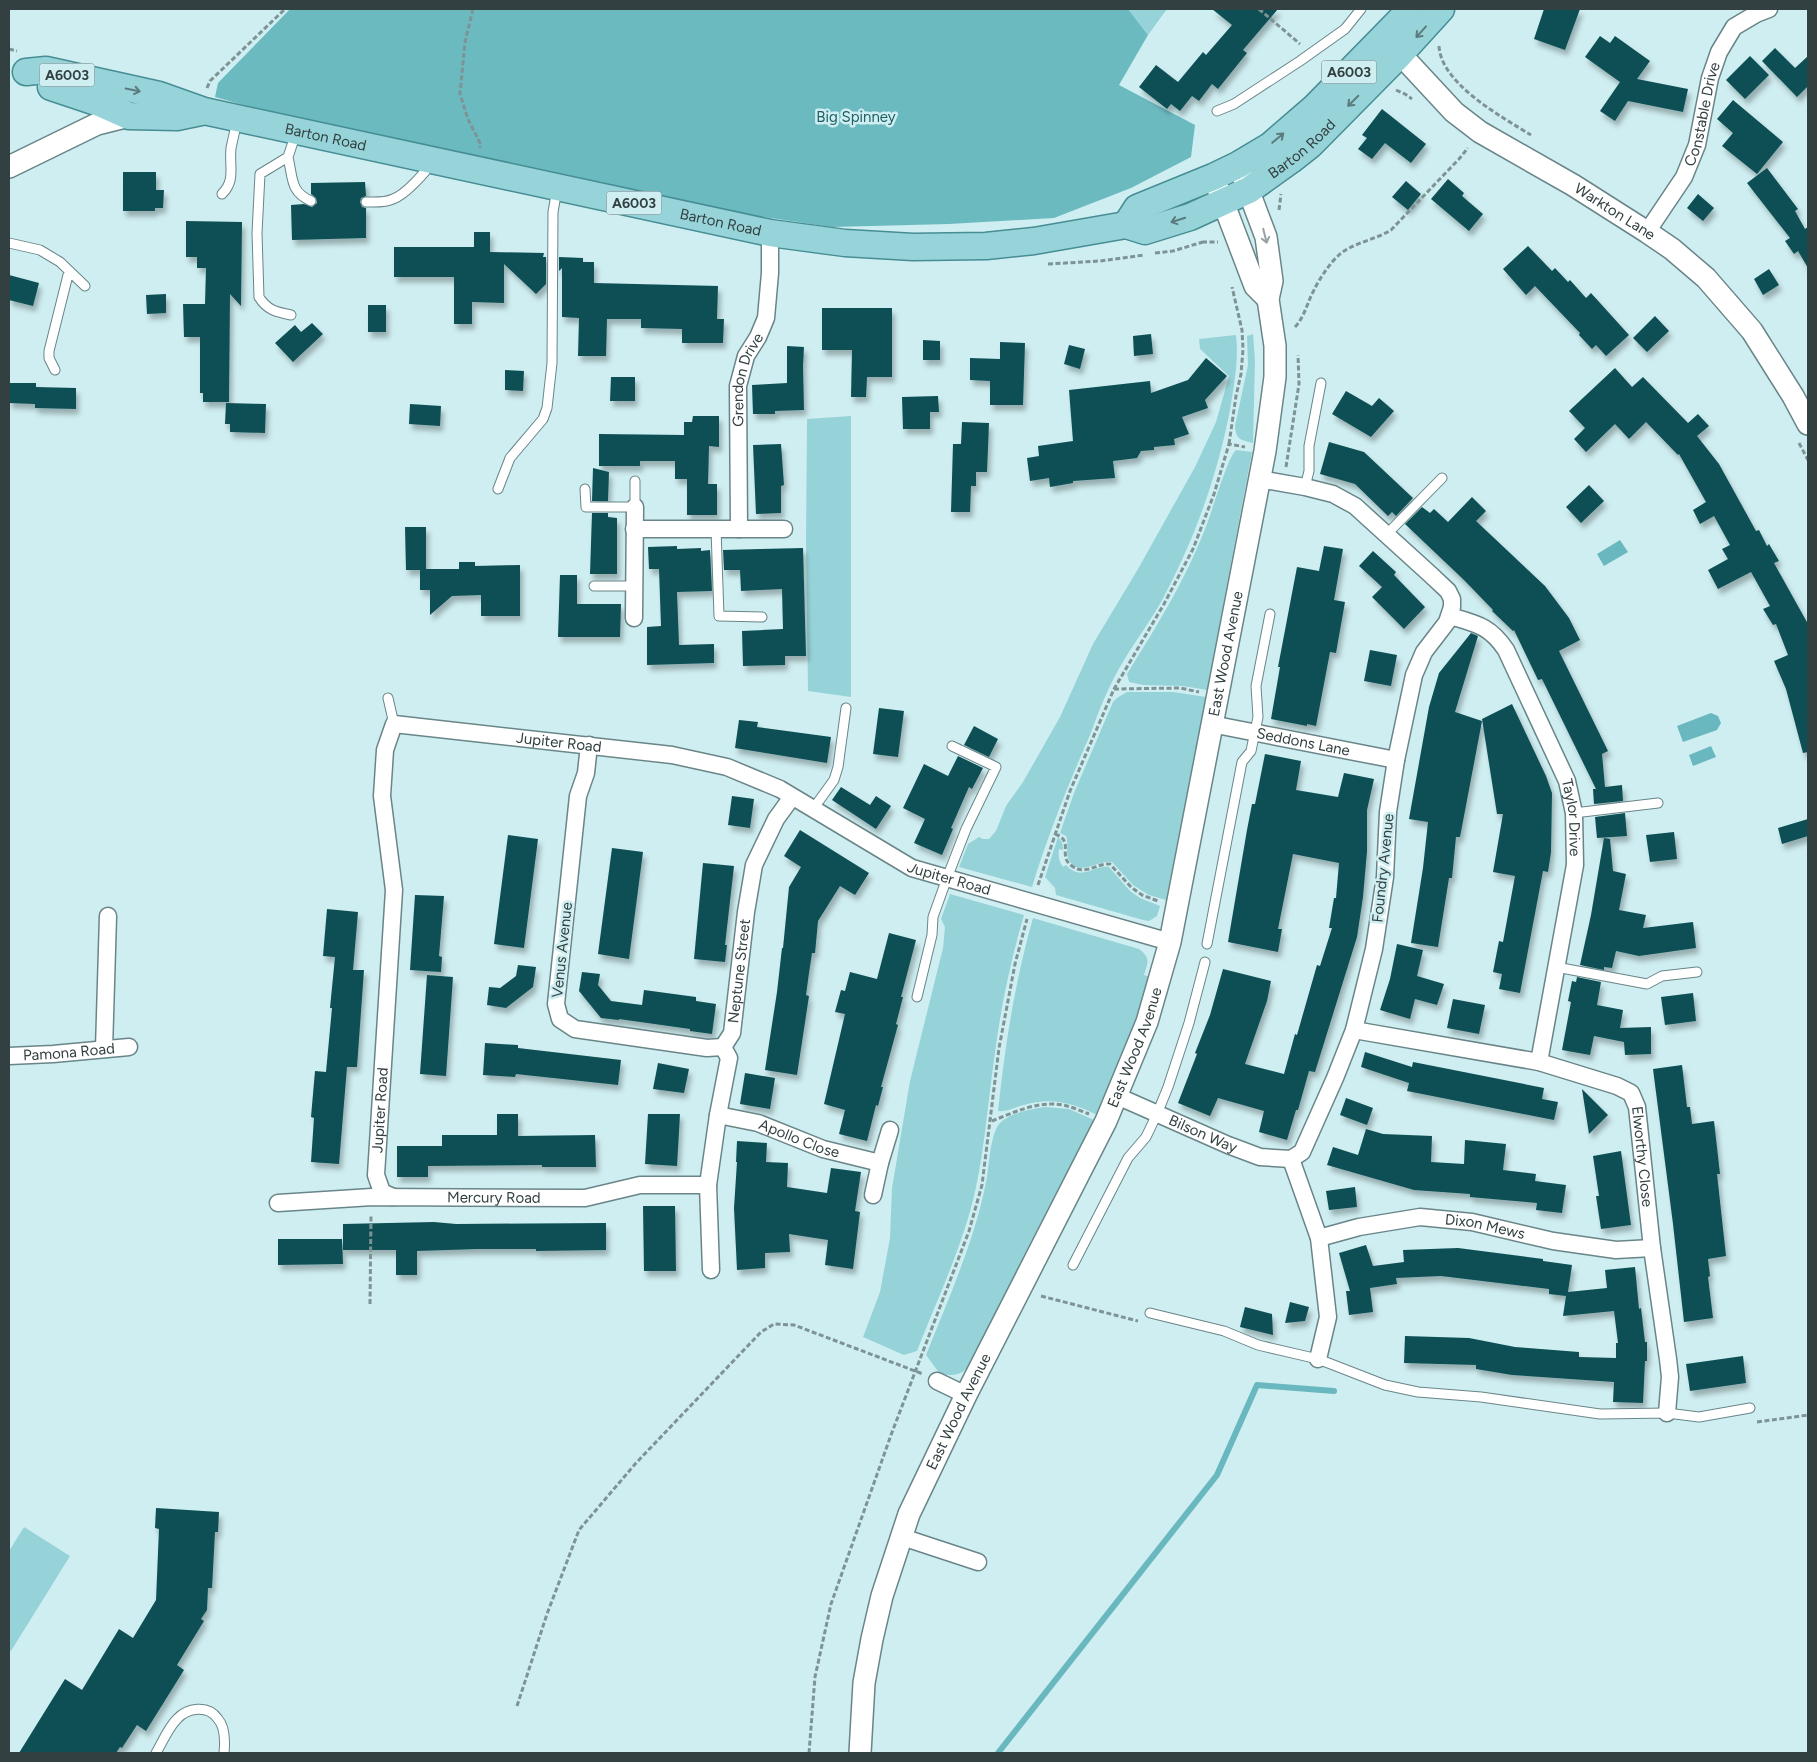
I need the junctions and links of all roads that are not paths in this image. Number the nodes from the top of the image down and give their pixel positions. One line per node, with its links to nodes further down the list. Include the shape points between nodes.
1 (1361, 9): 9 (lane, via 1345,29 1316,50 1234,104)
2 (1411, 9): 5 (main road, Barton Road / A6003)
3 (1441, 9): 5 (main road, Barton Road, one-way to 5)
4 (1769, 9): 24 (street, Constable Drive, via 1734,27 1719,52 1710,78 1698,145 1684,177)
5 (1392, 46): 14 (main road, Barton Road / A6003, one-way to 5, via 1270,146); 18 (main road, Barton Road, one-way to 18, via 1310,145); 24 (street, Warkton Lane, via 1454,112 1480,132)
6 (18, 70): 8 (main road, Barton Road / A6003, via 46,70)
7 (205, 102): 8 (main road, Barton Road / A6003, one-way to 7, via 160,95); 8 (main road, Barton Road, via 177,117 129,116); 10 (main road, Barton Road / A6003)
8 (102, 104): 15 (street)
9 (1217, 111)
10 (238, 118): 11 (main road, Barton Road / A6003); 19 (lane, via 231,149 231,180)
11 (297, 130): 12 (lane); 13 (main road, Barton Road / A6003)
12 (288, 157): 20 (lane, via 296,191); 30 (lane, via 260,174 257,233 259,297 272,311)
13 (434, 160): 17 (main road, Barton Road / A6003); 21 (lane, via 425,174 394,199)
14 (1238, 164): 16 (main road, Barton Road / A6003); 18 (street, East Wood Avenue)
15 (9, 167)
16 (1213, 176): 22 (street); 23 (main road, Barton Road / A6003, via 1137,208)
17 (558, 187): 25 (main road, Barton Road / A6003); 38 (lane, via 553,212 552,363 547,408 543,419 510,458)
18 (1249, 190): 22 (main road, Barton Road); 29 (street, East Wood Avenue, one-way to 29, via 1266,237 1272,282)
19 (222, 194)
20 (311, 200)
21 (366, 202)
22 (1224, 202): 23 (main road, Barton Road, one-way to 23, via 1146,231); 29 (street, via 1255,286)
23 (1126, 225): 25 (main road, Barton Road / A6003, via 986,246 845,243)
24 (1647, 232): 33 (street, Warkton Lane, via 1706,278 1752,331 1793,396)
25 (770, 233): 43 (street, Grendon Drive, via 766,318 746,356 738,386)
26 (9, 243): 27 (lane, via 40,250)
27 (69, 271): 28 (lane); 31 (lane, via 48,350)
28 (85, 286)
29 (1268, 299): 35 (street, East Wood Avenue, via 1275,346 1275,377)
30 (291, 315)
31 (55, 370)
32 (1321, 383): 37 (lane)
33 (1804, 434)
34 (1442, 478): 45 (lane)
35 (1260, 479): 37 (street); 55 (street, East Wood Avenue)
36 (635, 481): 40 (lane)
37 (1305, 486): 45 (street, via 1333,494 1355,506)
38 (498, 489)
39 (586, 489): 40 (lane, via 586,507)
40 (634, 508): 41 (street)
41 (634, 529): 42 (street); 47 (street)
42 (716, 529): 43 (street); 51 (lane, via 720,616)
43 (739, 529): 44 (street)
44 (784, 530)
45 (1387, 534): 49 (street, via 1448,591 1452,599)
46 (594, 586): 47 (lane)
47 (633, 586): 50 (street)
48 (1270, 614): 56 (lane, via 1256,686 1258,717)
49 (1450, 616): 59 (street, Foundry Avenue, via 1418,663); 63 (street, Taylor Drive, via 1484,628 1497,637 1506,650 1567,780)
50 (634, 618)
51 (762, 618)
52 (388, 698): 54 (lane)
53 (846, 708): 62 (lane, via 834,780)
54 (394, 724): 57 (street, Jupiter Road); 86 (street, Jupiter Road, via 385,750 382,796 394,890 376,1175 382,1192)
55 (1211, 724): 56 (street, Seddons Lane); 66 (street, East Wood Avenue)
56 (1255, 732): 59 (street, Seddons Lane); 67 (lane, via 1251,751 1242,762)
57 (589, 745): 60 (street, Jupiter Road, via 672,755 727,767); 74 (street, Venus Avenue, via 586,773 578,796 556,1004 560,1019 575,1029 601,1034 707,1048)
58 (952, 746): 64 (lane, via 996,767)
59 (1396, 760): 72 (street, Foundry Avenue, via 1388,812 1385,877 1374,949)
60 (792, 797): 62 (street, Jupiter Road); 74 (street, Neptune Street, via 776,819 754,865 732,1034)
61 (1658, 803): 63 (lane)
62 (813, 809): 64 (street, Jupiter Road, via 912,868)
63 (1574, 812): 69 (street, Taylor Drive, via 1575,864)
64 (947, 878): 66 (street, Jupiter Road); 71 (lane, via 933,917 932,935)
65 (108, 916): 75 (street)
66 (1170, 942): 78 (street, East Wood Avenue, via 1147,1022)
67 (1207, 944)
68 (1205, 962): 79 (lane, via 1189,1023)
69 (1556, 967): 70 (lane, via 1647,984 1662,976); 77 (street, Taylor Drive)
70 (1697, 972)
71 (917, 997)
72 (1354, 1030): 77 (street, Elworthy Close); 82 (street, Foundry Avenue, via 1302,1152)
73 (129, 1047): 75 (street, Pamona Road)
74 (723, 1047): 80 (street, via 729,1058)
75 (104, 1049): 76 (street, Pamona Road)
76 (9, 1056)
77 (1538, 1062): 89 (street, Elworthy Close, via 1631,1093 1637,1107)
78 (1117, 1096): 79 (street, Bilson Way); 95 (street, East Wood Avenue)
79 (1157, 1114): 82 (street, Bilson Way, via 1260,1157); 90 (lane, via 1146,1136 1128,1158)
80 (718, 1115): 83 (street, Apollo Close, via 758,1123 823,1149); 84 (street)
81 (890, 1130): 83 (street)
82 (1291, 1159): 88 (street)
83 (880, 1163): 85 (street)
84 (708, 1185): 86 (street, Mercury Road, via 640,1185 585,1198); 91 (street)
85 (873, 1195)
86 (393, 1197): 87 (street, Mercury Road)
87 (278, 1203)
88 (1319, 1238): 89 (street, Dixon Mews, via 1359,1227 1420,1217 1472,1222 1553,1241 1609,1249); 93 (street, via 1328,1316)
89 (1652, 1248): 97 (street, Elworthy Close, via 1670,1378)
90 (1073, 1265)
91 (711, 1270)
92 (1150, 1313): 93 (lane)
93 (1318, 1359): 97 (lane, via 1385,1385 1418,1392 1600,1414)
94 (937, 1381): 95 (street)
95 (966, 1395): 98 (street, East Wood Avenue, via 909,1514)
96 (1750, 1408): 97 (lane, via 1699,1417)
97 (1667, 1413)
98 (902, 1537): 99 (street); 102 (street, East Wood Avenue, via 882,1596 872,1639 864,1683)
99 (978, 1562)
100 (156, 1753): 101 (lane, via 176,1719 196,1708 218,1717 223,1727)
101 (224, 1753)
102 (860, 1753)

